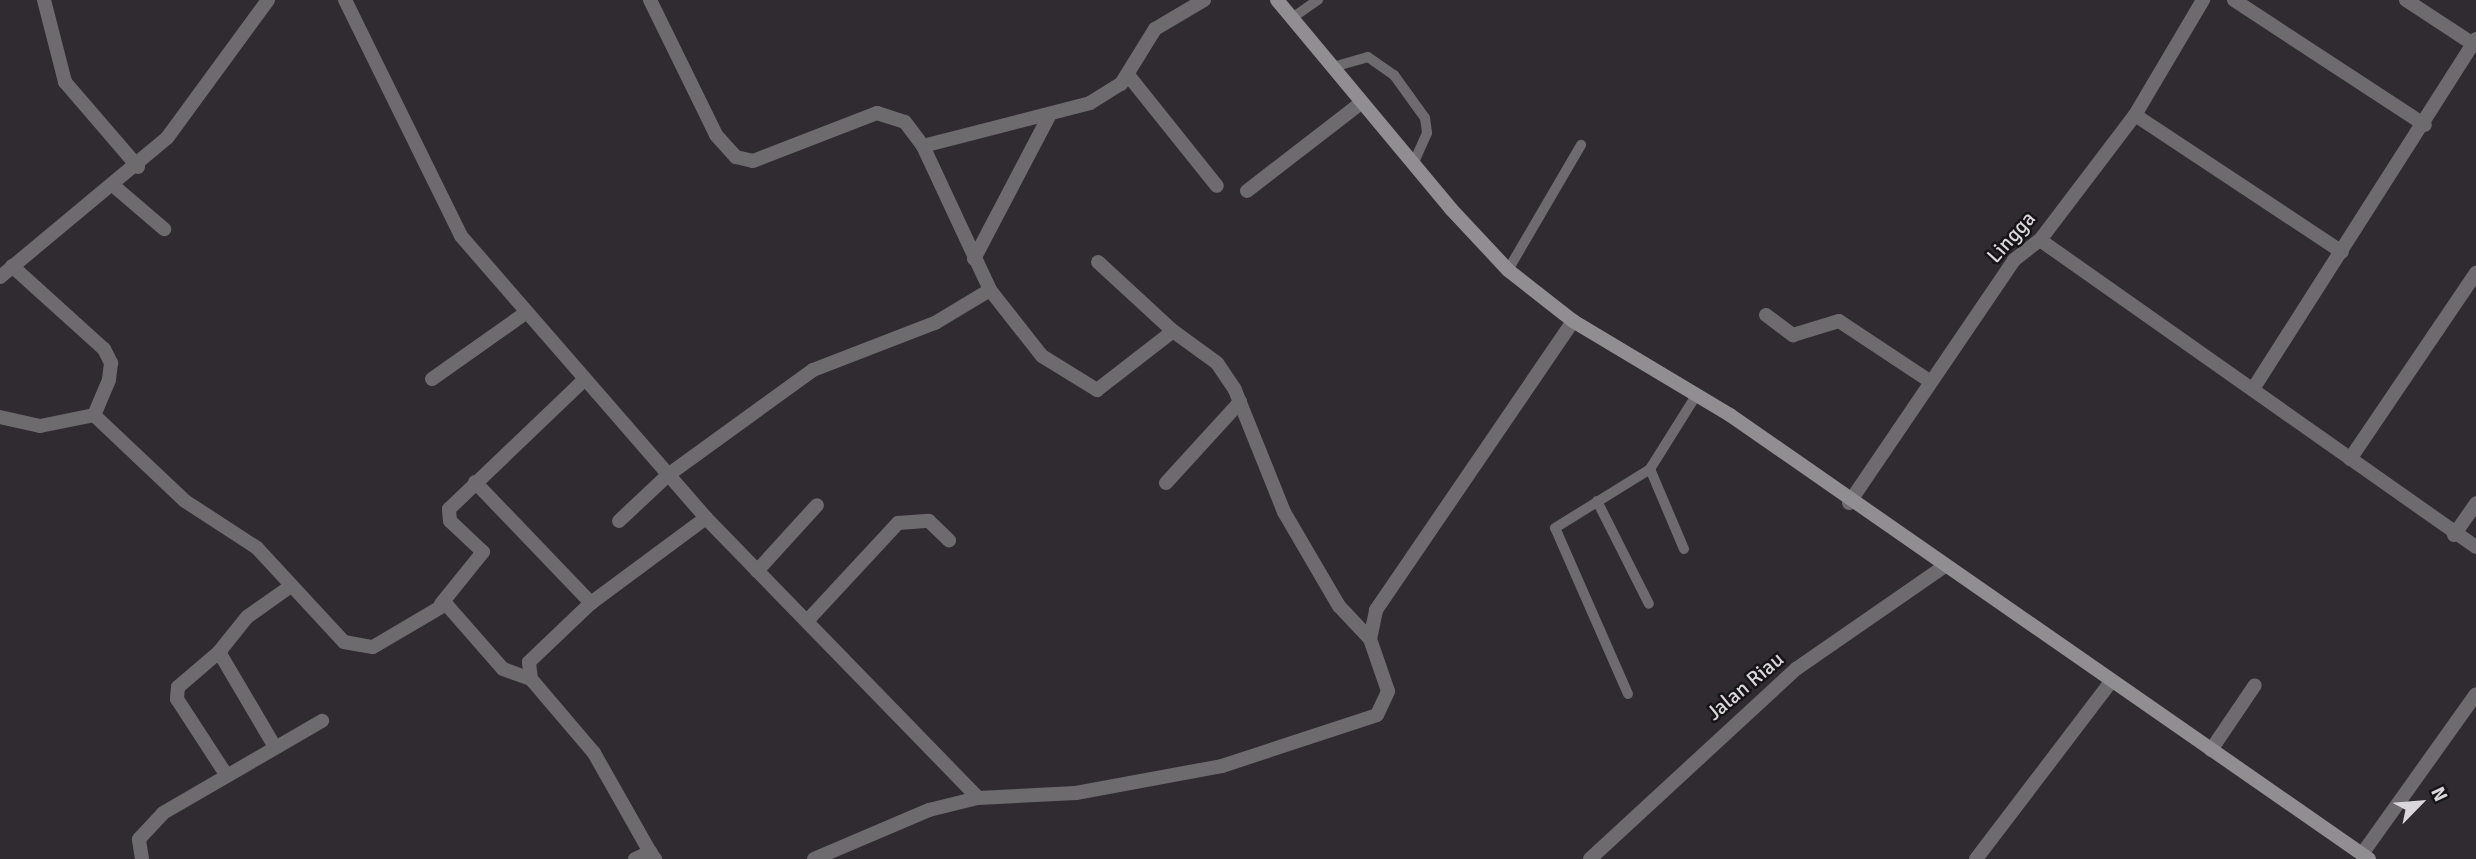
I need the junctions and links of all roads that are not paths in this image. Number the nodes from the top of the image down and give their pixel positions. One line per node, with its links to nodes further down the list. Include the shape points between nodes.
1 (44, 0): 22 (street, via 65,82)
2 (268, 0): 22 (street, via 167,138)
3 (345, 0): 36 (street, via 444,208)
4 (650, 0): 20 (street, via 716,135 736,157 753,161 877,113 900,118)
5 (1204, 0): 14 (street, via 1156,29)
6 (1277, 0): 11 (main road)
7 (1318, 0): 11 (lane)
8 (2203, 0): 17 (street, Lingga)
9 (2234, 0): 18 (street)
10 (2406, 0): 12 (street)
11 (1292, 18): 13 (main road)
12 (2474, 41): 18 (street)
13 (1333, 67): 15 (main road); 21 (lane, via 1368,57 1394,75 1425,118 1427,133)
14 (1128, 75): 16 (street, via 1090,103); 23 (street)
15 (1361, 103): 21 (main road); 25 (street)
16 (1050, 114): 20 (street); 29 (street)
17 (2135, 115): 27 (street, Lingga); 28 (street)
18 (2425, 125): 28 (street)
19 (1581, 145): 32 (lane)
20 (923, 146): 29 (street)
21 (1413, 164): 32 (main road)
22 (138, 167): 24 (street)
23 (1217, 186)
24 (115, 187): 26 (street); 31 (street)
25 (1247, 191)
26 (164, 229)
27 (2040, 240): 42 (street, Lingga, via 2014,260); 43 (street)
28 (2342, 252): 43 (street)
29 (974, 259): 35 (street)
30 (1098, 262): 39 (street)
31 (12, 266): 34 (street); 46 (street, via 104,349 111,363 109,380)
32 (1508, 270): 38 (main road)
33 (2476, 274): 48 (street)
34 (0, 277)
35 (990, 290): 39 (street, via 1028,345 1097,390); 50 (street, via 934,323 813,370)
36 (527, 313): 40 (street); 41 (street)
37 (1766, 315): 42 (street, via 1793,335 1839,321)
38 (1573, 321): 44 (main road); 70 (street, via 1383,599)
39 (1173, 331): 45 (street, via 1217,363)
40 (432, 379)
41 (584, 380): 50 (street); 51 (street)
42 (1931, 382): 54 (street, Lingga)
43 (2253, 389): 48 (street)
44 (1697, 394): 49 (lane); 54 (main road)
45 (1240, 402): 52 (street); 70 (street, via 1284,512 1339,606)
46 (93, 415): 47 (street, via 40,426); 65 (street, via 185,501 257,548)
47 (0, 417)
48 (2350, 459): 59 (street)
49 (1650, 469): 53 (lane); 62 (lane)
50 (668, 475): 57 (street); 58 (street)
51 (475, 482): 66 (street); 67 (street, via 447,514 483,552)
52 (1166, 483)
53 (1597, 501): 68 (lane); 75 (lane, via 1560,519 1555,531)
54 (1849, 503): 63 (main road)
55 (2476, 503): 59 (street)
56 (817, 505): 64 (street)
57 (706, 518): 64 (street); 66 (street)
58 (619, 521)
59 (2454, 535): 61 (street)
60 (949, 540): 69 (street, via 929,520 898,523)
61 (2476, 547)
62 (1684, 549)
63 (1945, 566): 73 (main road); 87 (street, Jalan Riau, via 1786,677)
64 (757, 570): 69 (street)
65 (291, 586): 67 (street, via 344,642 360,649 386,641); 71 (street, via 241,623)
66 (591, 603): 72 (street, via 533,653)
67 (441, 604): 72 (street, via 453,609 503,669)
68 (1649, 604)
69 (807, 621): 81 (street)
70 (1370, 639): 81 (street, via 1388,698 1366,722 1257,758 1177,775 1076,793)
71 (219, 652): 78 (street); 80 (street, via 178,687 177,699)
72 (530, 679): 82 (street, via 594,753)
73 (2111, 682): 79 (main road); 88 (street)
74 (2255, 685): 79 (street)
75 (1628, 694)
76 (2476, 694): 83 (street)
77 (322, 721): 78 (street)
78 (275, 747): 80 (street)
79 (2211, 750): 83 (main road)
80 (225, 773): 84 (street, via 153,821 139,839)
81 (978, 798): 86 (street, via 889,824)
82 (652, 856): 85 (street)
83 (2365, 857)
84 (142, 859)
85 (635, 859)
86 (814, 859)
87 (1590, 859)
88 (1976, 859)

